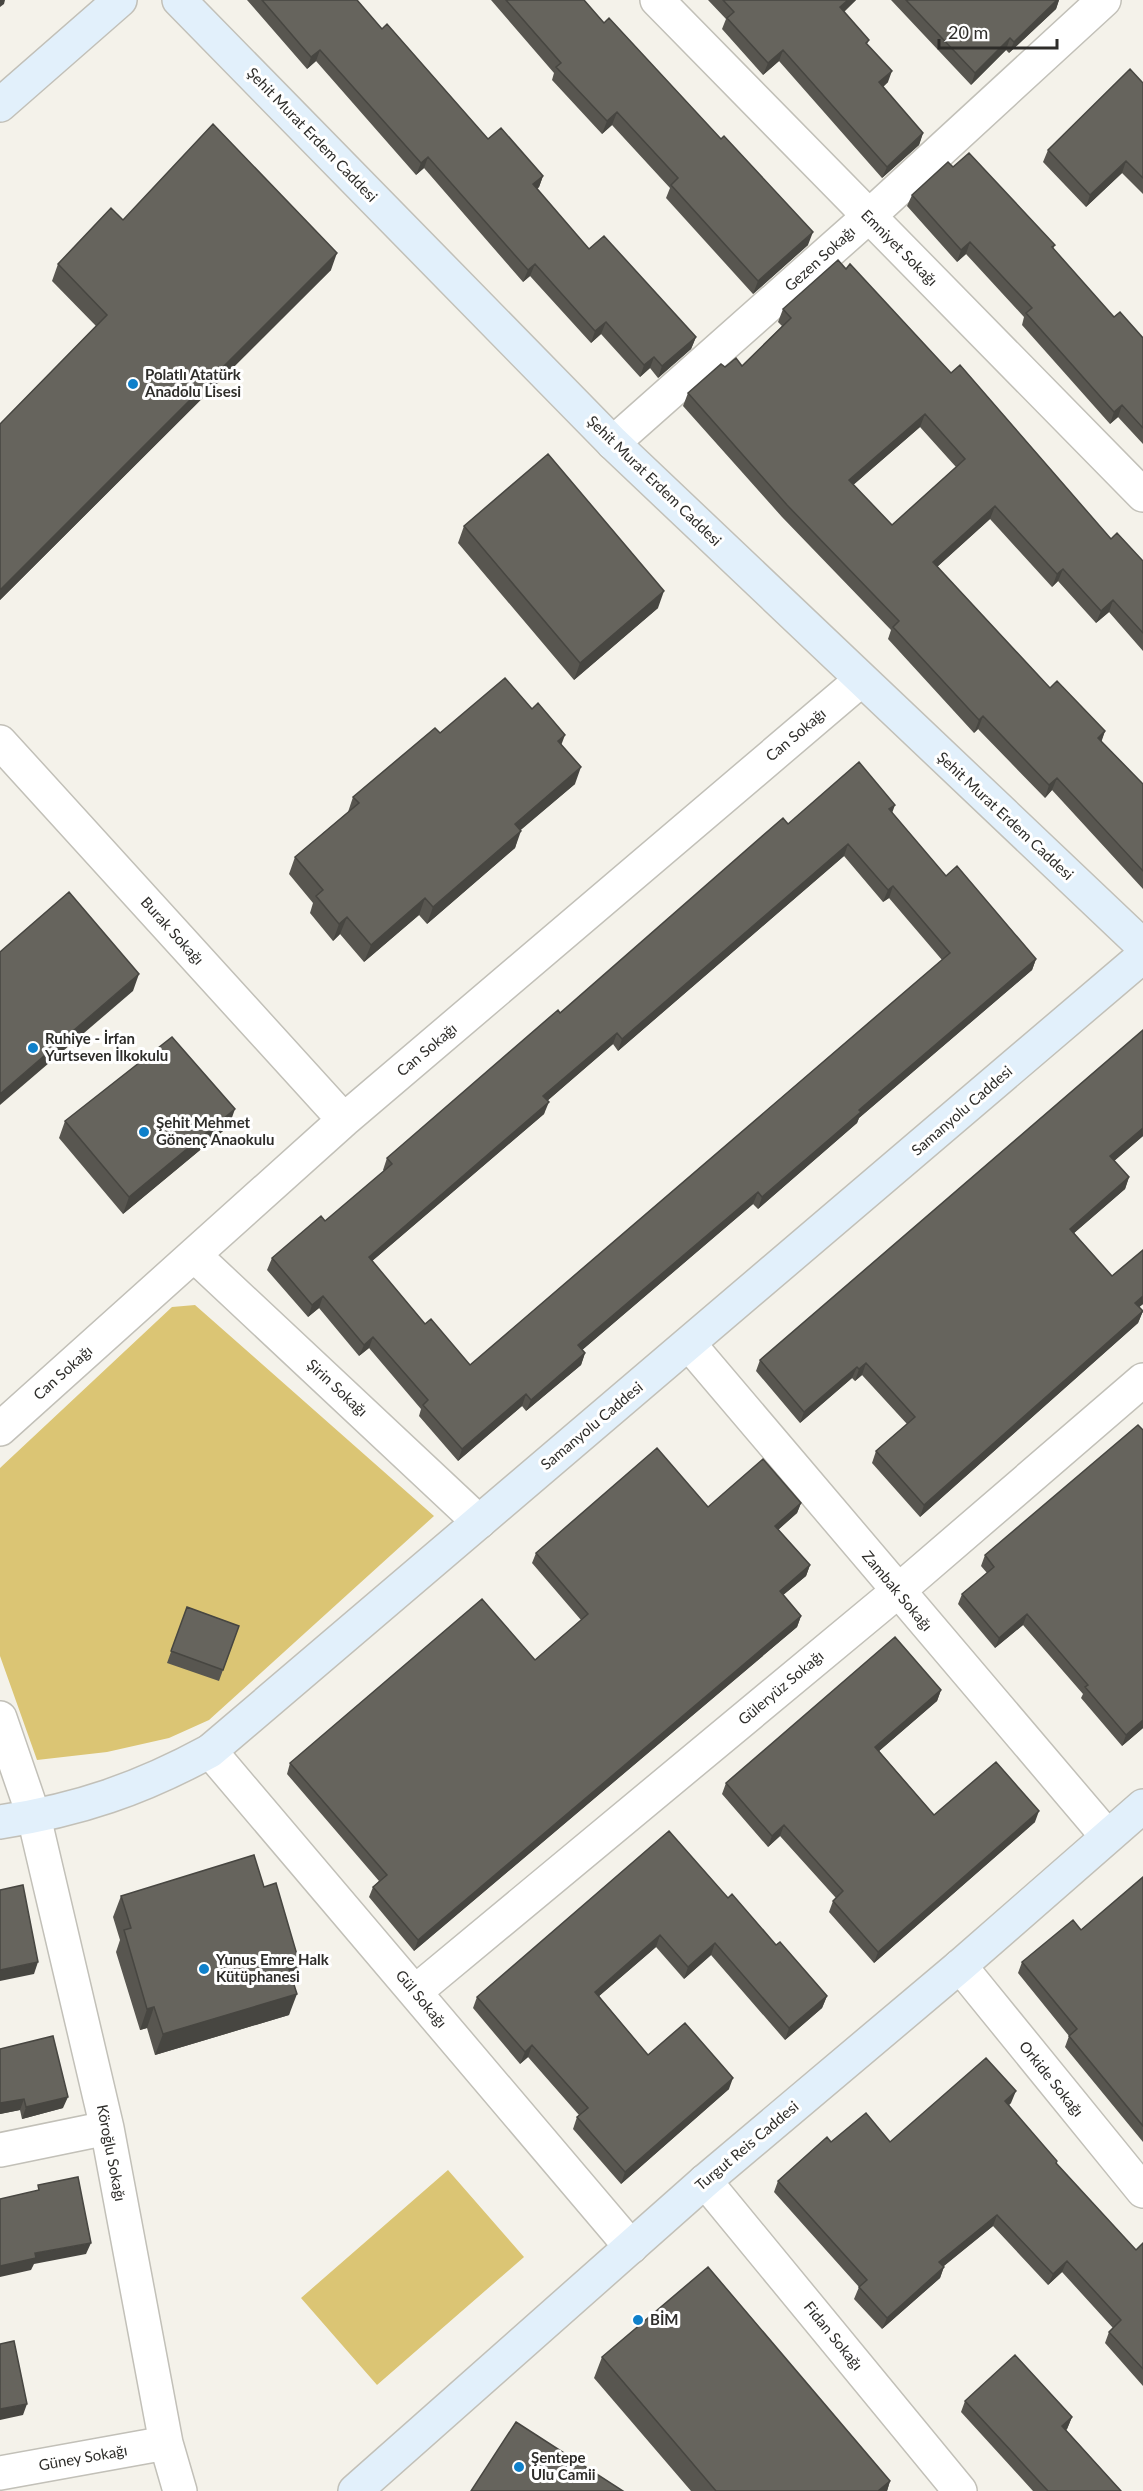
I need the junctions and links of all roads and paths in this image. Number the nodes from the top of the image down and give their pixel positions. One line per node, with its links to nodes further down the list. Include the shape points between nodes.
1 (120, 0): 5 (street)
2 (179, 0): 7 (street, Şehit Murat Erdem Caddesi)
3 (657, 0): 6 (street, Emniyet Sokağı)
4 (1104, 0): 6 (street, Gezen Sokağı)
5 (0, 105)
6 (868, 217): 7 (street, Gezen Sokağı); 8 (street, Emniyet Sokağı)
7 (613, 443): 9 (street, Şehit Murat Erdem Caddesi)
8 (1143, 495)
9 (861, 680): 11 (street, Şehit Murat Erdem Caddesi); 13 (street, Can Sokağı)
10 (0, 742): 13 (street, Burak Sokağı)
11 (1143, 946)
12 (1143, 956): 15 (street, Samanyolu Caddesi)
13 (345, 1120): 14 (street, Can Sokağı)
14 (194, 1255): 17 (street, Can Sokağı); 18 (street, Şirin Sokağı)
15 (689, 1344): 18 (street, Samanyolu Caddesi); 19 (street, Zambak Sokağı)
16 (1143, 1380): 19 (street, Güleryüz Sokağı)
17 (0, 1429)
18 (479, 1522): 21 (street, Samanyolu Caddesi)
19 (898, 1592): 25 (street, Zambak Sokağı); 27 (street, Güleryüz Sokağı)
20 (0, 1718): 23 (street, Köroğlu Sokağı)
21 (210, 1751): 23 (street, Samanyolu Caddesi, via 116,1796); 27 (street, Gül Sokağı)
22 (1143, 1806): 25 (street, Turgut Reis Caddesi)
23 (34, 1817): 24 (street, Samanyolu Caddesi); 28 (street, Köroğlu Sokağı)
24 (0, 1822)
25 (1107, 1836): 26 (street, Turgut Reis Caddesi)
26 (960, 1966): 30 (street, Turgut Reis Caddesi); 31 (street, Orkide Sokağı)
27 (416, 1992): 32 (street, Gül Sokağı)
28 (107, 2128): 29 (street); 33 (street, Köroğlu Sokağı)
29 (0, 2150)
30 (705, 2181): 32 (street, Turgut Reis Caddesi); 37 (street, Fidan Sokağı)
31 (1143, 2191)
32 (631, 2247): 36 (street, Turgut Reis Caddesi)
33 (166, 2443): 34 (street, Güney Sokağı); 35 (street, Köroğlu Sokağı)
34 (0, 2473)
35 (180, 2491)
36 (356, 2491)
37 (960, 2491)

